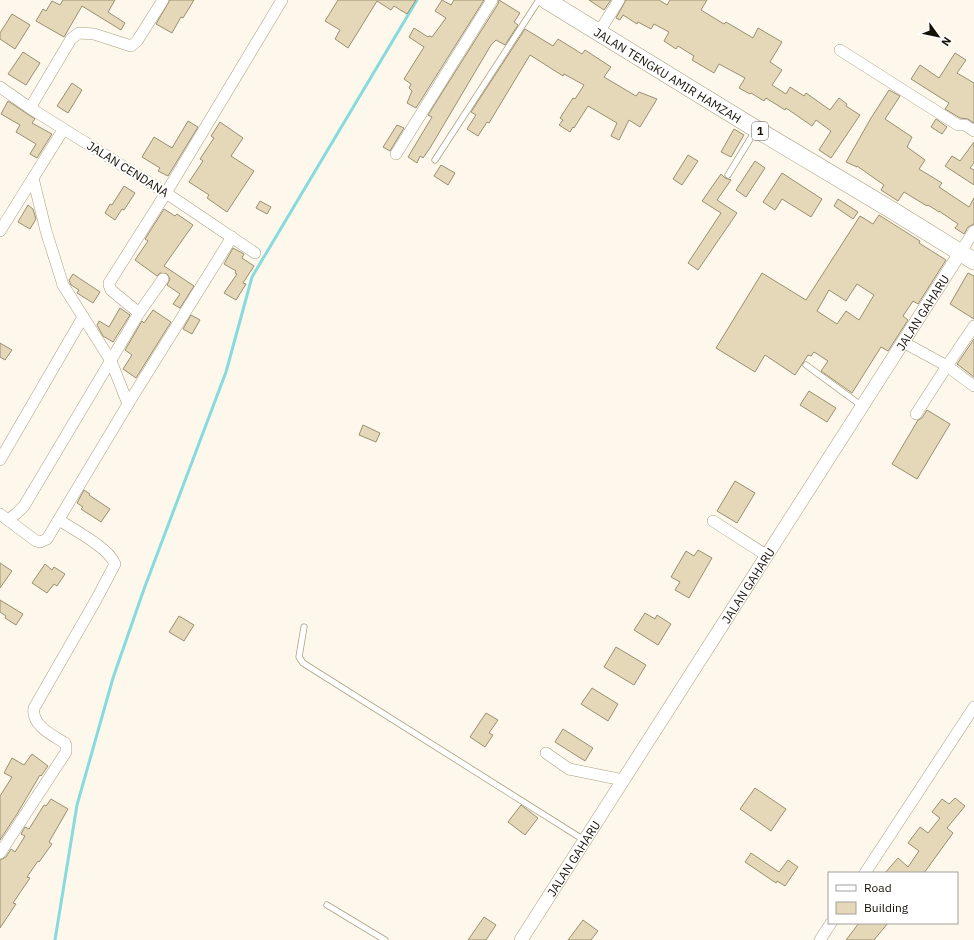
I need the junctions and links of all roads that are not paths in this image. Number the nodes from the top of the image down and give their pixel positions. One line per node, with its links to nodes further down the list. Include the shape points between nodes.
1 (163, 0): 10 (street, via 137,42 131,46 94,34 79,33 71,39)
2 (282, 0): 18 (street)
3 (492, 0): 14 (street)
4 (539, 0): 15 (lane)
5 (546, 0): 7 (main road, JALAN TENGKU AMIR HAMZAH / 1)
6 (619, 0): 7 (street)
7 (599, 32): 11 (main road, JALAN TENGKU AMIR HAMZAH / 1)
8 (840, 50): 13 (street, via 958,125 965,125)
9 (0, 88): 10 (street, JALAN CENDANA)
10 (30, 108): 12 (street, JALAN CENDANA)
11 (756, 129): 16 (lane); 23 (main road, JALAN TENGKU AMIR HAMZAH / 1)
12 (63, 130): 17 (street); 18 (street, JALAN CENDANA)
13 (974, 131)
14 (396, 154)
15 (435, 160)
16 (728, 175)
17 (33, 178): 19 (street); 26 (street, via 63,285)
18 (166, 193): 21 (street, JALAN CENDANA); 25 (street, via 109,285 111,290)
19 (0, 231)
20 (974, 231): 23 (street, JALAN GAHARU)
21 (232, 237): 22 (street, JALAN CENDANA); 33 (street)
22 (255, 252)
23 (967, 257): 28 (street, JALAN GAHARU)
24 (163, 278): 25 (street)
25 (138, 313): 29 (street)
26 (83, 317): 29 (street); 36 (street)
27 (974, 326): 31 (street)
28 (902, 342): 31 (street); 34 (street, JALAN GAHARU)
29 (111, 361): 33 (street); 37 (street, via 24,506 17,513)
30 (806, 365): 34 (lane)
31 (947, 366): 32 (street); 35 (street)
32 (974, 386)
33 (128, 404): 38 (street)
34 (862, 406): 40 (street, JALAN GAHARU)
35 (916, 414)
36 (0, 460)
37 (2, 516): 38 (street, via 40,542 47,539)
38 (59, 520): 46 (street, via 97,545 112,557 115,564 34,708 34,719 65,743 66,752)
39 (713, 521): 40 (street)
40 (766, 555): 44 (street, JALAN GAHARU)
41 (304, 627): 45 (lane, via 299,657 303,662)
42 (974, 706): 47 (street)
43 (546, 753): 44 (street, via 569,769)
44 (623, 780): 45 (street, JALAN GAHARU)
45 (584, 840): 50 (street, JALAN GAHARU)
46 (0, 853)
47 (865, 872)
48 (327, 905): 51 (lane)
49 (830, 924): 52 (street)
50 (522, 939)
51 (385, 940)
52 (820, 940)

